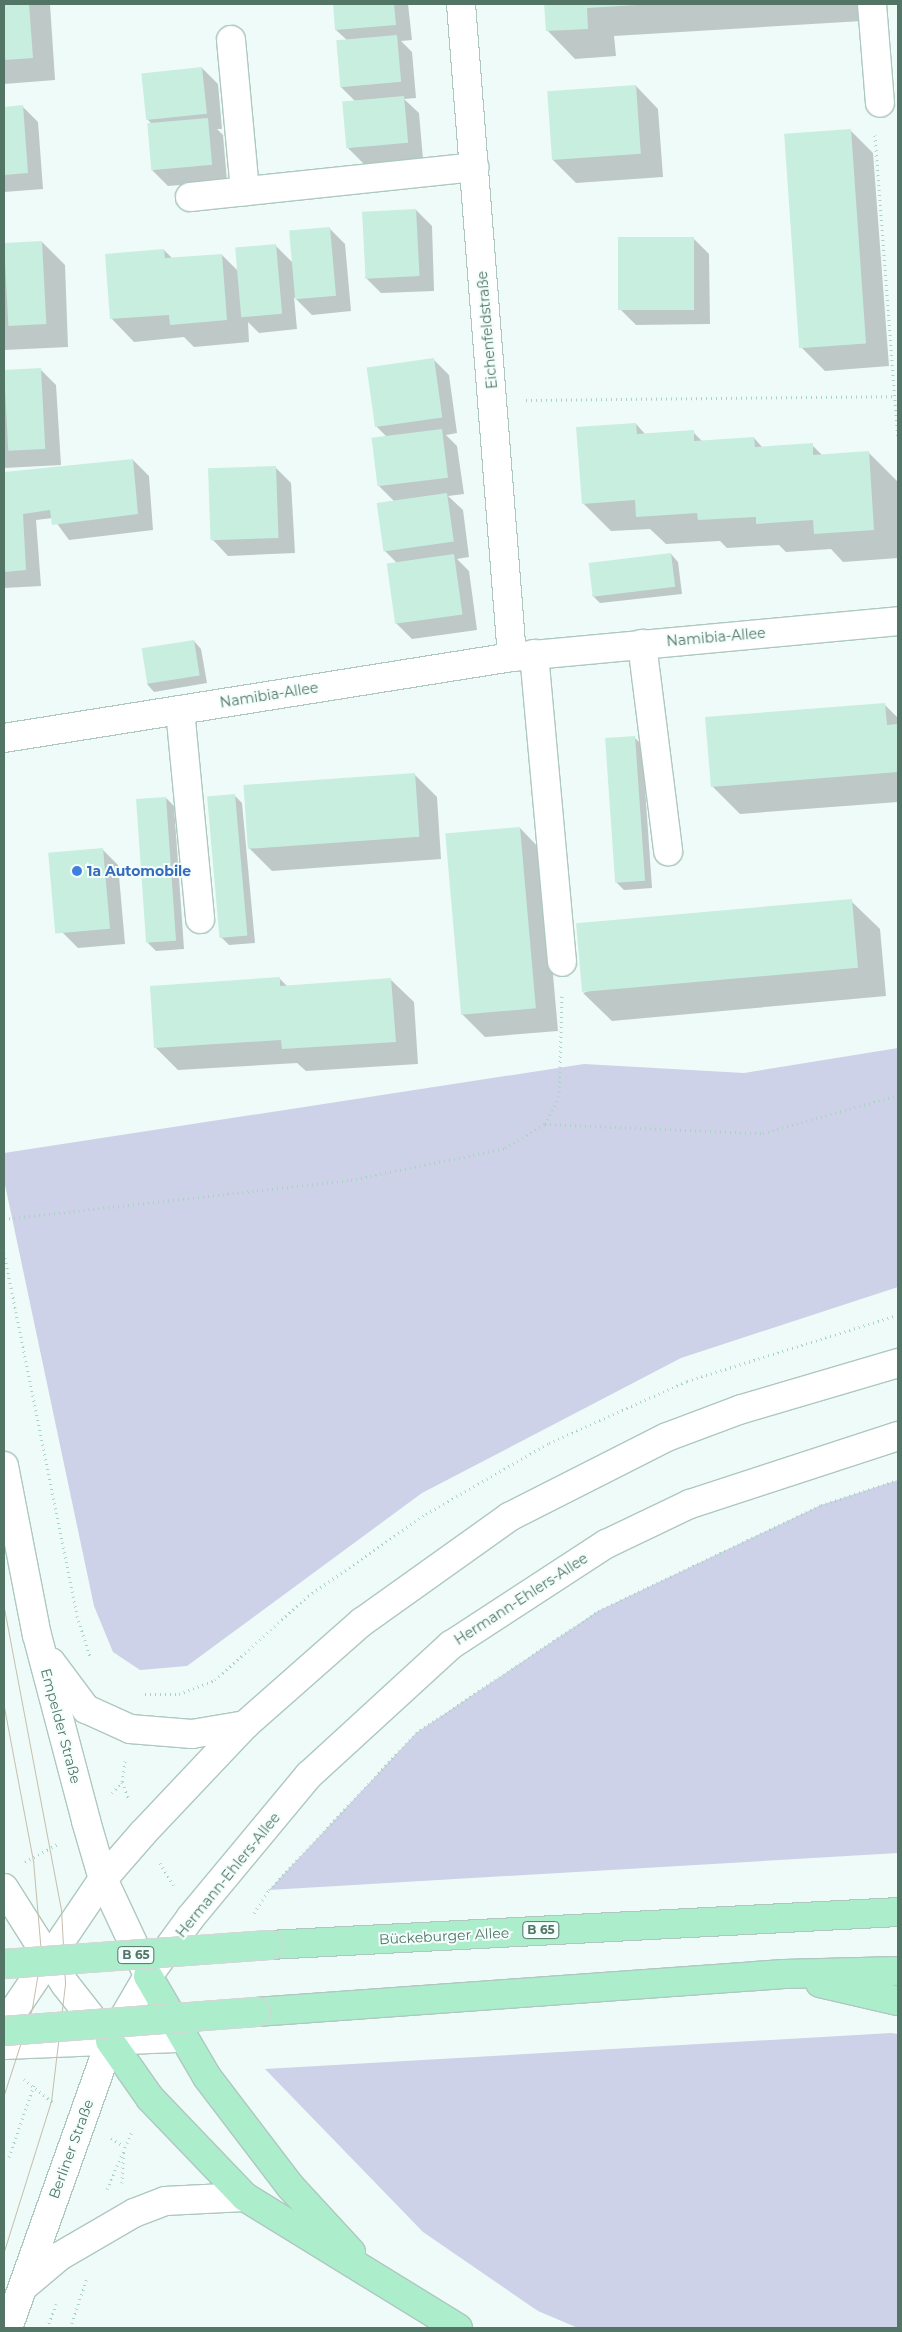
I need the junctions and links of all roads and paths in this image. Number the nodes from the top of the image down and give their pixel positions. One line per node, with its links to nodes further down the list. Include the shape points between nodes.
1 (461, 4): 5 (street, Eichenfeldstraße)
2 (872, 4): 4 (street)
3 (231, 40): 6 (street)
4 (880, 102): 8 (path, via 874,135)
5 (474, 167): 6 (street); 9 (street, Eichenfeldstraße)
6 (245, 191): 7 (street)
7 (190, 197)
8 (895, 396): 9 (path); 10 (path)
9 (492, 400): 13 (street, Eichenfeldstraße)
10 (898, 439)
11 (898, 621): 12 (street, Namibia-Allee)
12 (642, 644): 13 (street, Namibia-Allee); 16 (street)
13 (523, 655): 14 (street, Namibia-Allee); 18 (street)
14 (180, 710): 15 (street, Namibia-Allee); 17 (street)
15 (4, 738)
16 (668, 851)
17 (200, 919)
18 (562, 962): 20 (path, via 559,1097)
19 (898, 1095): 20 (path, via 763,1133)
20 (545, 1124): 21 (path, via 505,1148 351,1180)
21 (4, 1219)
22 (4, 1253): 28 (path, via 77,1616)
23 (898, 1363): 29 (street, via 742,1409 667,1437 509,1517 362,1622)
24 (898, 1436): 38 (street, Hermann-Ehlers-Allee, via 690,1504 606,1544 520,1596 444,1651 309,1775)
25 (4, 1466): 27 (street, Empelder Straße)
26 (898, 1480): 34 (path, via 820,1504 598,1610 416,1733)
27 (37, 1635): 29 (street, via 60,1680 86,1709 130,1730 192,1734); 32 (street, Empelder Straße)
28 (92, 1662)
29 (245, 1724): 31 (street)
30 (122, 1782): 31 (path)
31 (144, 1833): 32 (street); 38 (path)
32 (103, 1879): 39 (street); 43 (street, Empelder Straße)
33 (4, 1888): 39 (street)
34 (269, 1890)
35 (898, 1902): 37 (highway)
36 (898, 1912): 37 (highway, Bückeburger Allee / B 65)
37 (813, 1916): 40 (highway, Bückeburger Allee / B 65, bridge, via 269,1945)
38 (191, 1917): 43 (street, Hermann-Ehlers-Allee)
39 (48, 1958): 45 (street); 48 (street)
40 (4, 1964)
41 (898, 1971): 42 (highway)
42 (784, 1974): 44 (highway); 46 (highway, bridge)
43 (148, 1976): 47 (highway); 48 (street, Berliner Straße)
44 (898, 2001)
45 (4, 2025)
46 (4, 2031)
47 (182, 2038): 48 (street); 53 (highway, via 290,2186)
48 (110, 2041): 49 (street); 52 (highway, via 150,2098); 54 (street, Berliner Straße)
49 (4, 2045)
50 (34, 2085): 51 (path)
51 (9, 2156)
52 (245, 2197): 53 (highway); 54 (street, via 165,2201 134,2213 60,2256)
53 (376, 2279): 56 (highway)
54 (23, 2287): 55 (street, Berliner Straße)
55 (8, 2328)
56 (458, 2328)

